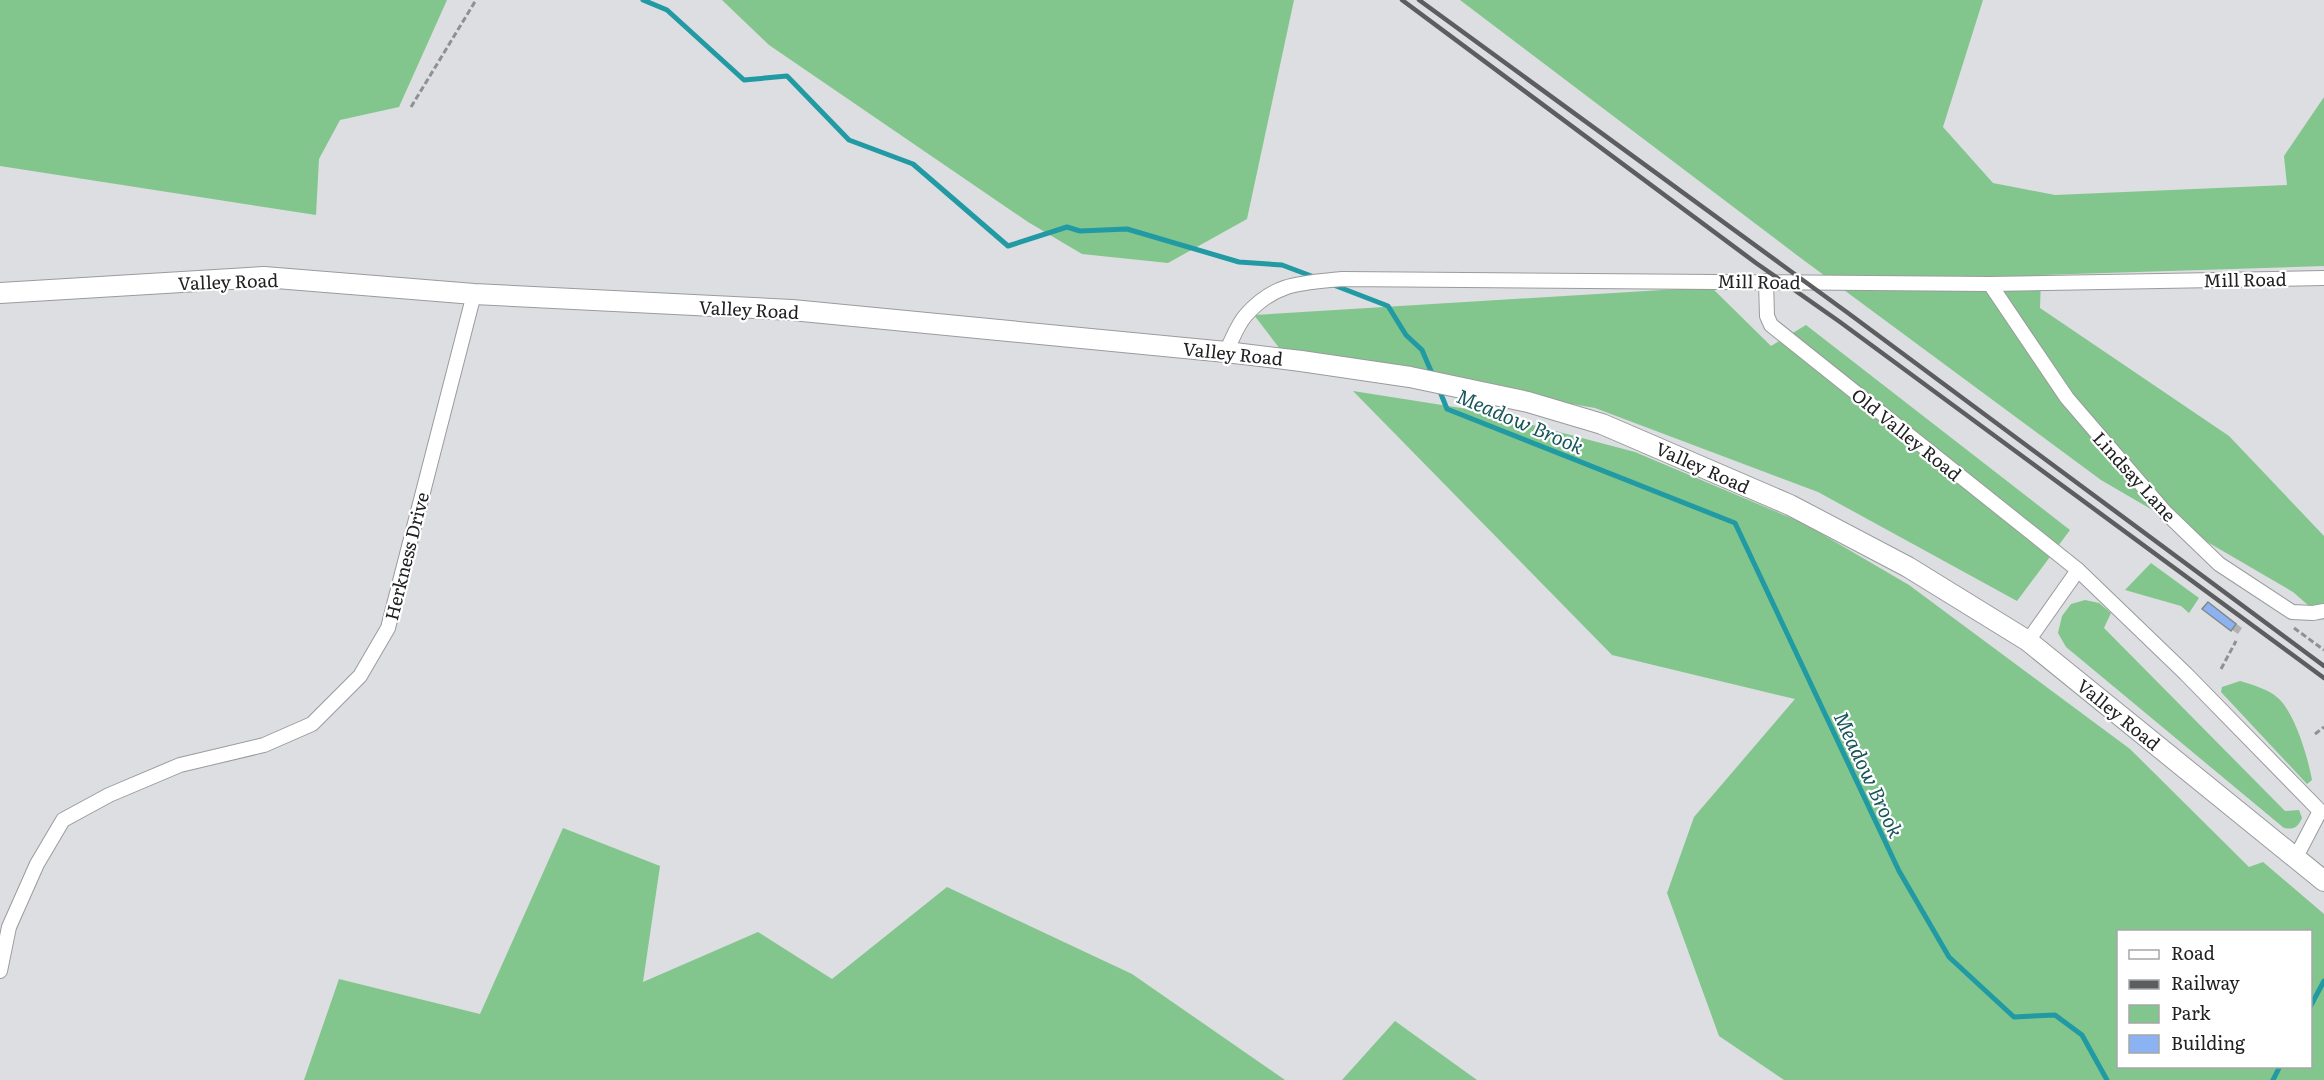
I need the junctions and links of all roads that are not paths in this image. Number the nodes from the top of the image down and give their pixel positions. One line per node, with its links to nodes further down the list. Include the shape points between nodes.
1 (2324, 278): 3 (street, Mill Road)
2 (1766, 281): 3 (street, Mill Road); 6 (street, Mill Road, via 1342,279 1289,285 1274,291 1245,316); 7 (street, Old Valley Road, via 1771,325)
3 (1990, 284): 8 (street, Lindsay Lane, via 2067,398 2165,512 2219,564 2287,609 2313,614)
4 (0, 293): 5 (main road, Valley Road, via 264,277)
5 (474, 294): 6 (main road, Valley Road, via 792,310); 12 (street, Herkness Drive, via 388,628 360,676 312,724 264,746 180,765 109,795 63,820 37,864 9,927)
6 (1226, 352): 9 (main road, Valley Road, via 1410,377 1528,402 1602,423 1790,505 1908,567)
7 (2078, 570): 9 (street); 10 (street, Old Valley Road, via 2320,811)
8 (2324, 611)
9 (2028, 641): 10 (main road, Valley Road)
10 (2296, 857): 11 (main road, Valley Road)
11 (2324, 881)
12 (0, 970)

